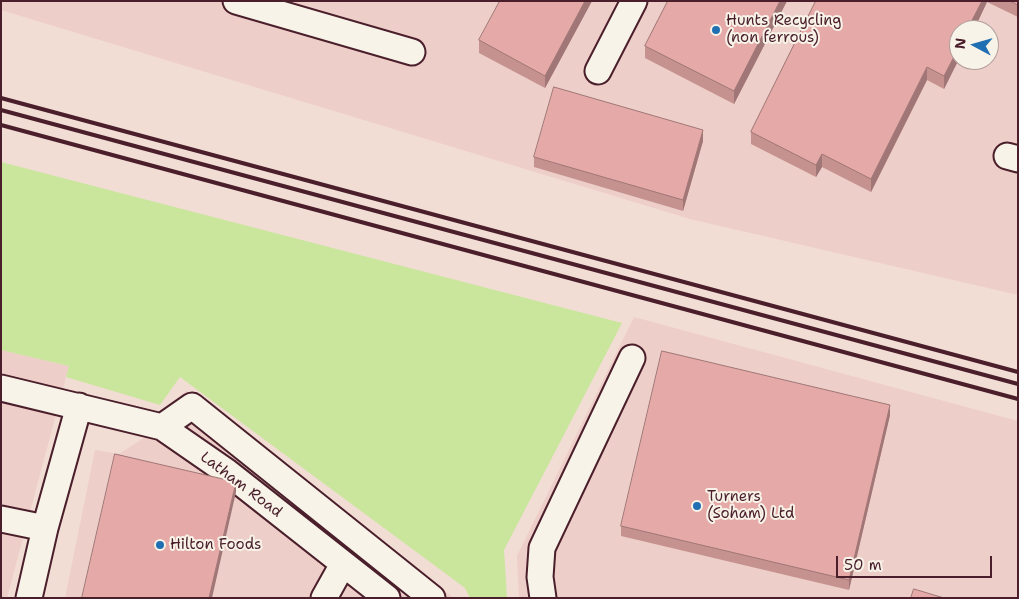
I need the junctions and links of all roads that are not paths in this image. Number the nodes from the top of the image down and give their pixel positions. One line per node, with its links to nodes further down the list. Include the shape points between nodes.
1 (236, 1): 3 (street)
2 (634, 1): 4 (street)
3 (412, 52)
4 (598, 71)
5 (632, 358): 16 (street, via 542,548 540,577)
6 (1, 388): 7 (street, Latham Road)
7 (79, 406): 8 (street, Latham Road); 10 (street)
8 (162, 426): 11 (street, Latham Road, via 227,472); 15 (street, via 192,406)
9 (1, 518): 10 (street)
10 (45, 528): 12 (street)
11 (343, 564): 13 (street); 14 (street, Latham Road)
12 (29, 598)
13 (324, 598)
14 (387, 598)
15 (432, 598)
16 (543, 598)

